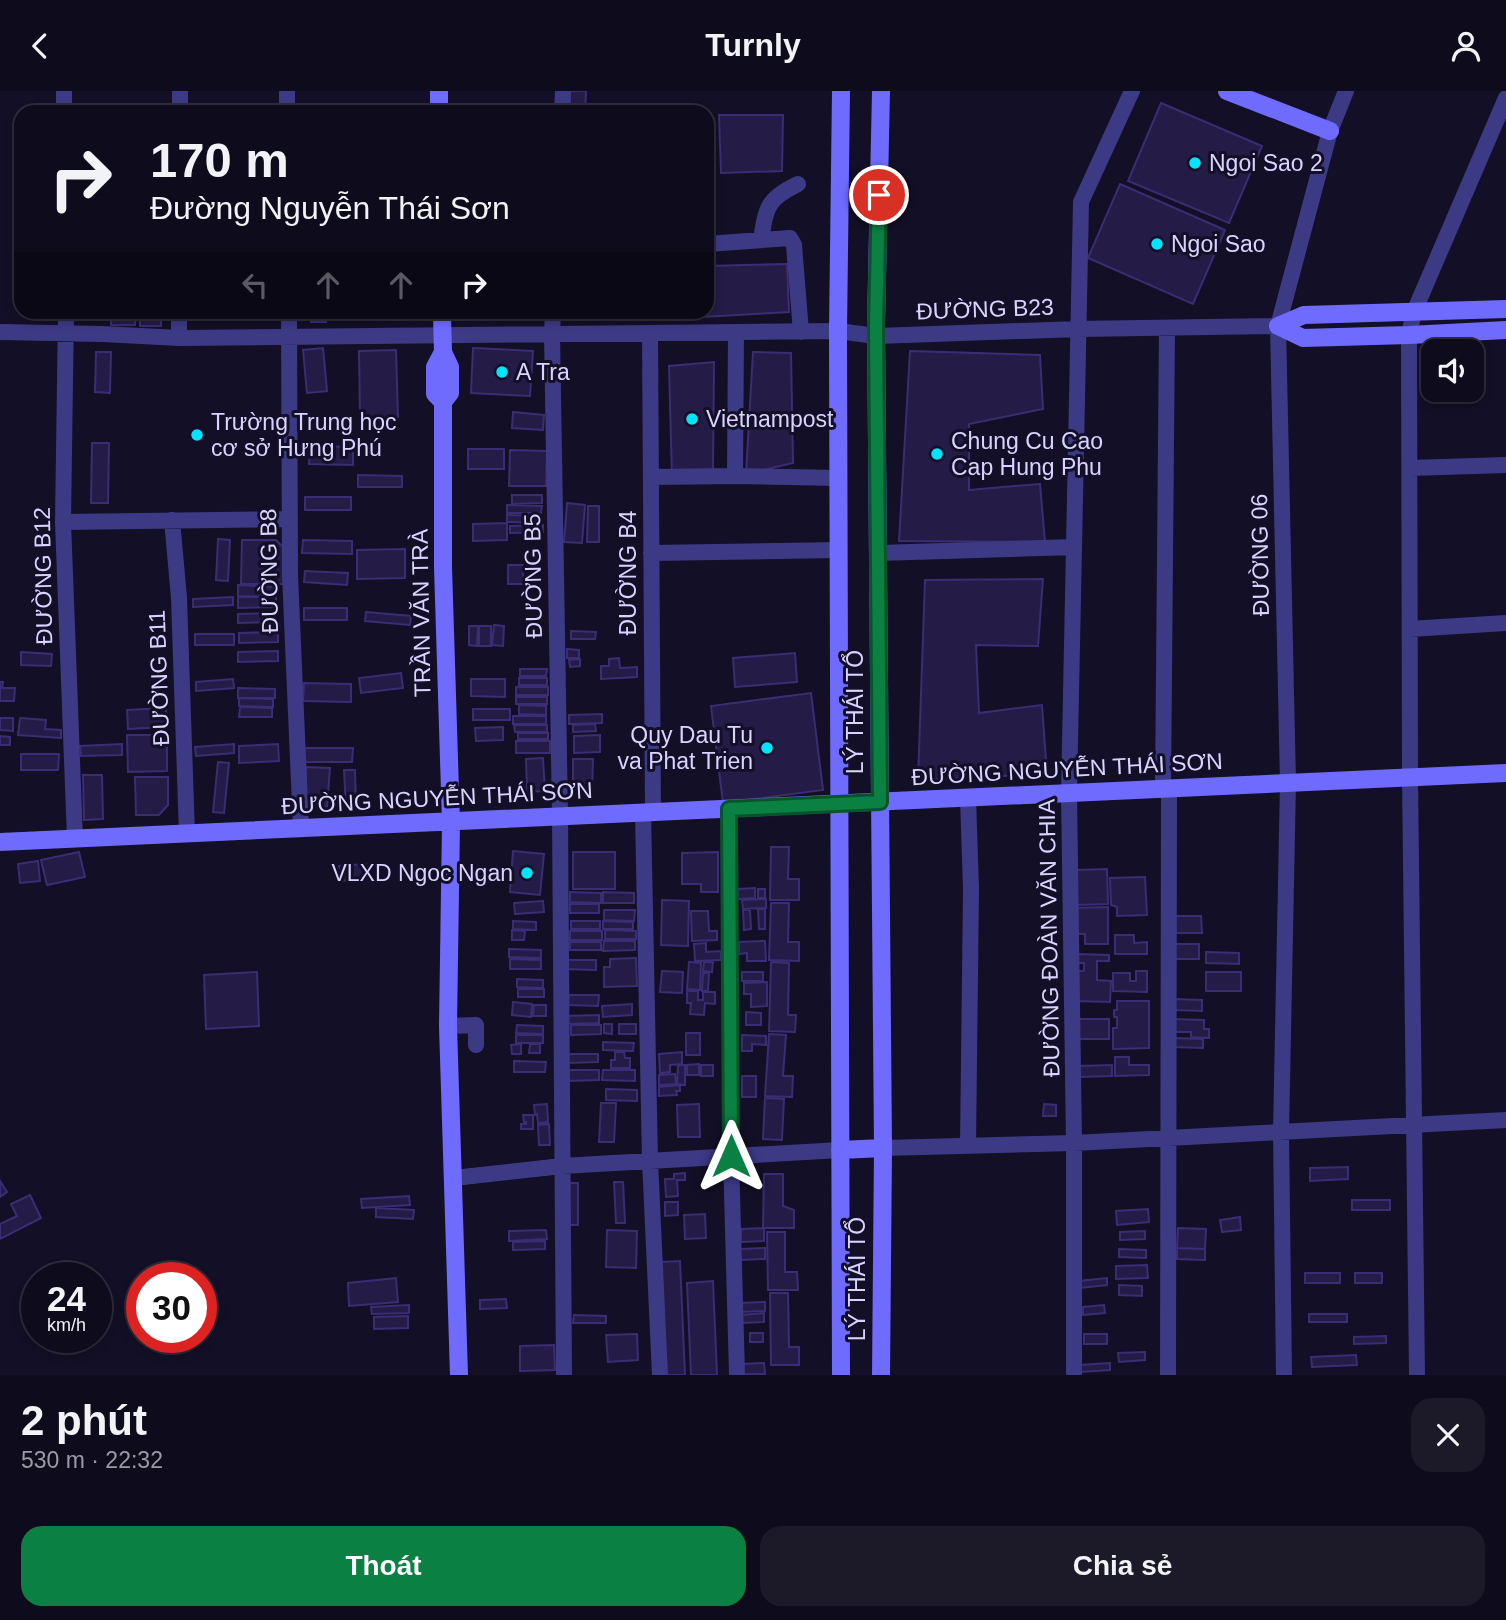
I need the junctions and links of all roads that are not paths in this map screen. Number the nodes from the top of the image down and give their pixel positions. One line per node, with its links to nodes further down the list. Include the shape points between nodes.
1 (841, 91): 22 (street, LÝ THÁI TỔ)
2 (881, 91): 29 (street, LÝ THÁI TỔ)
3 (1132, 91): 20 (street, ĐƯỜNG ĐOÀN VĂN CHIA, via 1081,202)
4 (1346, 91): 7 (street, ĐƯỜNG 06)
5 (1231, 92): 7 (street)
6 (1506, 98): 12 (street)
7 (1330, 131): 18 (street, ĐƯỜNG 06)
8 (797, 184): 9 (street, via 780,192 766,208)
9 (761, 240): 10 (street); 24 (street, via 792,240)
10 (714, 243)
11 (1506, 309): 12 (street)
12 (1414, 312): 18 (street, via 1304,315); 30 (street)
13 (66, 319): 26 (street, ĐƯỜNG B12)
14 (179, 319): 32 (street)
15 (289, 319): 31 (street, ĐƯỜNG B8)
16 (441, 319): 33 (street, TRẦN VĂN TRÀ)
17 (553, 319): 27 (street, ĐƯỜNG B5)
18 (1278, 326): 19 (street, ĐƯỜNG B23); 30 (street, via 1303,338); 50 (street, ĐƯỜNG 06)
19 (1167, 328): 20 (street, ĐƯỜNG B23); 51 (street)
20 (1079, 329): 29 (street, ĐƯỜNG B23); 42 (street, ĐƯỜNG ĐOÀN VĂN CHIA)
21 (1506, 330): 30 (street)
22 (838, 331): 24 (street, ĐƯỜNG B23); 29 (street, ĐƯỜNG B23); 38 (street, LÝ THÁI TỔ)
23 (0, 332): 26 (street, ĐƯỜNG B23)
24 (801, 332): 25 (street, ĐƯỜNG B23)
25 (736, 333): 28 (street, ĐƯỜNG B23); 36 (street)
26 (66, 334): 32 (street, ĐƯỜNG B23); 41 (street, ĐƯỜNG B12)
27 (552, 334): 28 (street, ĐƯỜNG B23); 33 (street, ĐƯỜNG B23); 58 (street, ĐƯỜNG B5)
28 (650, 334): 37 (street, ĐƯỜNG B4)
29 (876, 335): 45 (street, LÝ THÁI TỔ)
30 (1409, 335): 35 (street)
31 (289, 337): 32 (street, ĐƯỜNG B23); 33 (street, ĐƯỜNG B23); 39 (street, ĐƯỜNG B8)
32 (179, 338)
33 (443, 344): 59 (street, TRẦN VĂN TRÀ, via 450,367 450,393 443,402 443,567)
34 (1506, 465): 35 (street)
35 (1410, 468): 47 (street)
36 (735, 476): 37 (street); 38 (street)
37 (651, 477): 44 (street, ĐƯỜNG B4)
38 (839, 478): 43 (street, LÝ THÁI TỔ)
39 (290, 519): 40 (street); 60 (street, ĐƯỜNG B8)
40 (172, 520): 41 (street); 61 (street, ĐƯỜNG B11)
41 (63, 522): 62 (street, ĐƯỜNG B12)
42 (1074, 547): 45 (street); 52 (street, ĐƯỜNG ĐOÀN VĂN CHIA)
43 (838, 550): 44 (street); 55 (street, LÝ THÁI TỔ)
44 (651, 553): 57 (street, ĐƯỜNG B4)
45 (878, 553): 54 (street, LÝ THÁI TỔ)
46 (1506, 623): 47 (street)
47 (1410, 629): 49 (street)
48 (1506, 773): 49 (street, ĐƯỜNG NGUYỄN THÁI SƠN)
49 (1410, 777): 50 (street, ĐƯỜNG NGUYỄN THÁI SƠN); 67 (street)
50 (1288, 783): 51 (street, ĐƯỜNG NGUYỄN THÁI SƠN); 68 (street, ĐƯỜNG 06)
51 (1166, 788): 52 (street, ĐƯỜNG NGUYỄN THÁI SƠN); 69 (street)
52 (1069, 793): 53 (street, ĐƯỜNG NGUYỄN THÁI SƠN); 70 (street, ĐƯỜNG ĐOÀN VĂN CHIA)
53 (968, 798): 54 (street, ĐƯỜNG NGUYỄN THÁI SƠN); 71 (street)
54 (880, 802): 55 (street, ĐƯỜNG NGUYỄN THÁI SƠN); 72 (street, LÝ THÁI TỔ)
55 (839, 804): 56 (street, ĐƯỜNG NGUYỄN THÁI SƠN); 73 (street, LÝ THÁI TỔ)
56 (729, 809): 57 (street, ĐƯỜNG NGUYỄN THÁI SƠN); 74 (street)
57 (648, 812): 58 (street, ĐƯỜNG NGUYỄN THÁI SƠN); 75 (street, ĐƯỜNG B4)
58 (560, 816): 59 (street, ĐƯỜNG NGUYỄN THÁI SƠN); 76 (street, ĐƯỜNG B5)
59 (451, 823): 60 (street, ĐƯỜNG NGUYỄN THÁI SƠN); 64 (street, TRẦN VĂN TRÀ)
60 (301, 828): 61 (street, ĐƯỜNG NGUYỄN THÁI SƠN)
61 (187, 834): 62 (street, ĐƯỜNG NGUYỄN THÁI SƠN)
62 (75, 839): 63 (street, ĐƯỜNG NGUYỄN THÁI SƠN)
63 (0, 842)
64 (448, 1026): 65 (street, via 476,1025); 77 (street, TRẦN VĂN TRÀ)
65 (476, 1045)
66 (1506, 1120): 67 (street)
67 (1414, 1125): 68 (street); 87 (street)
68 (1281, 1132): 69 (street); 86 (street, ĐƯỜNG 06)
69 (1169, 1138): 70 (street); 85 (street)
70 (1074, 1143): 71 (street); 84 (street, ĐƯỜNG ĐOÀN VĂN CHIA)
71 (968, 1146): 72 (street)
72 (883, 1148): 73 (street); 83 (street, LÝ THÁI TỔ)
73 (840, 1150): 74 (street); 82 (street, LÝ THÁI TỔ)
74 (731, 1156): 75 (street); 81 (street)
75 (650, 1161): 76 (street); 80 (street, ĐƯỜNG B4)
76 (562, 1166): 77 (street); 79 (street, ĐƯỜNG B5)
77 (454, 1178): 78 (street, TRẦN VĂN TRÀ)
78 (459, 1375)
79 (564, 1375)
80 (660, 1375)
81 (737, 1375)
82 (841, 1375)
83 (881, 1375)
84 (1074, 1375)
85 (1168, 1375)
86 (1284, 1375)
87 (1417, 1375)

